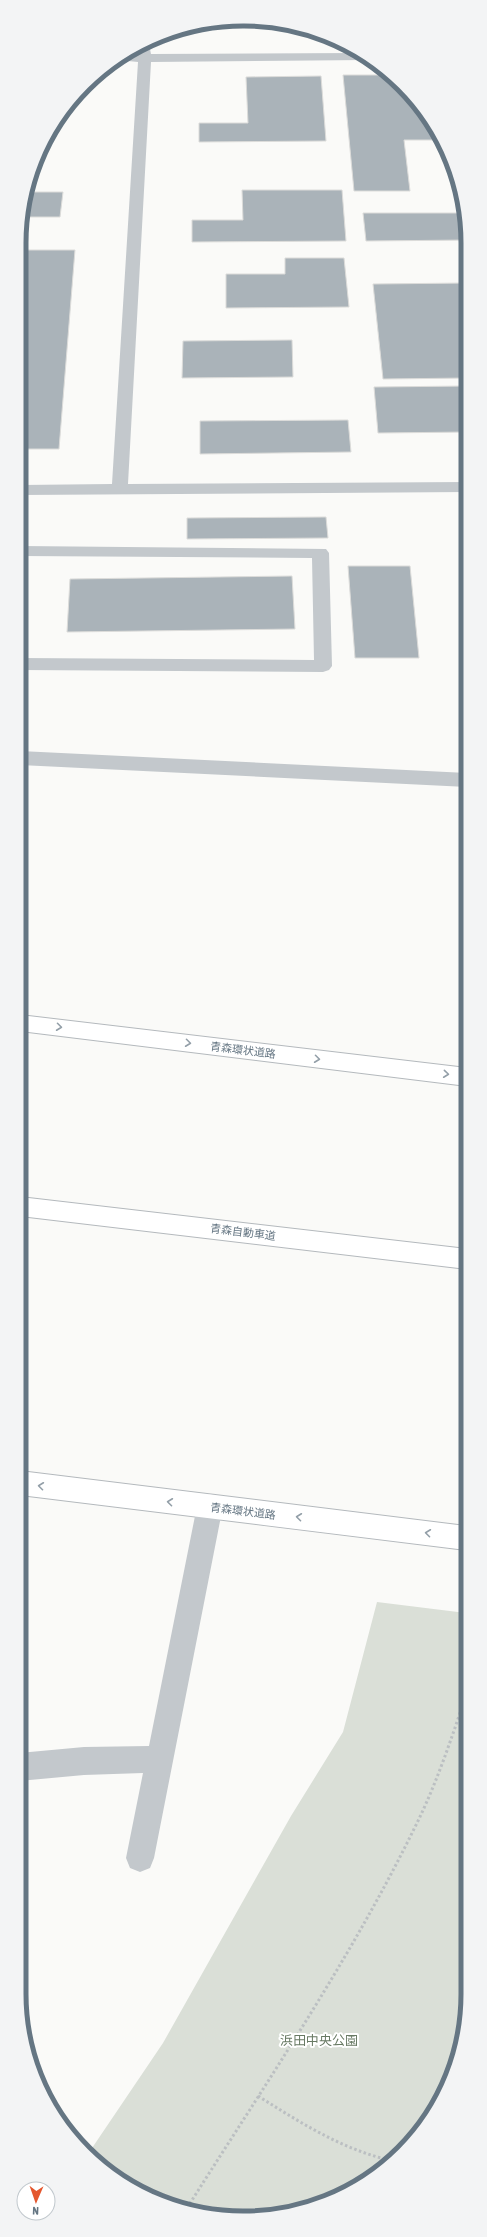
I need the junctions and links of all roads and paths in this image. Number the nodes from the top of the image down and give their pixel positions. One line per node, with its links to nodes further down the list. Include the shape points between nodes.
1 (144, 52): 2 (street); 4 (street)
2 (355, 57)
3 (461, 487): 4 (street)
4 (120, 489): 5 (street)
5 (26, 490)
6 (26, 551): 7 (street, via 320,553 323,666)
7 (26, 664)
8 (26, 758): 9 (street)
9 (461, 780)
10 (26, 1024): 11 (highway, 青森環状道路, one-way to 11)
11 (461, 1076)
12 (26, 1207): 13 (highway, 青森自動車道)
13 (461, 1258)
14 (26, 1484): 15 (highway, 青森環状道路, one-way to 14)
15 (210, 1506): 16 (highway, 青森環状道路, one-way to 15); 18 (street)
16 (461, 1537)
17 (461, 1708): 21 (path, via 415,1826 366,1919)
18 (161, 1759): 19 (street, via 84,1761); 20 (street)
19 (26, 1766)
20 (140, 1858)
21 (258, 2096): 22 (path, via 326,2136); 23 (path)
22 (384, 2159)
23 (189, 2204)

